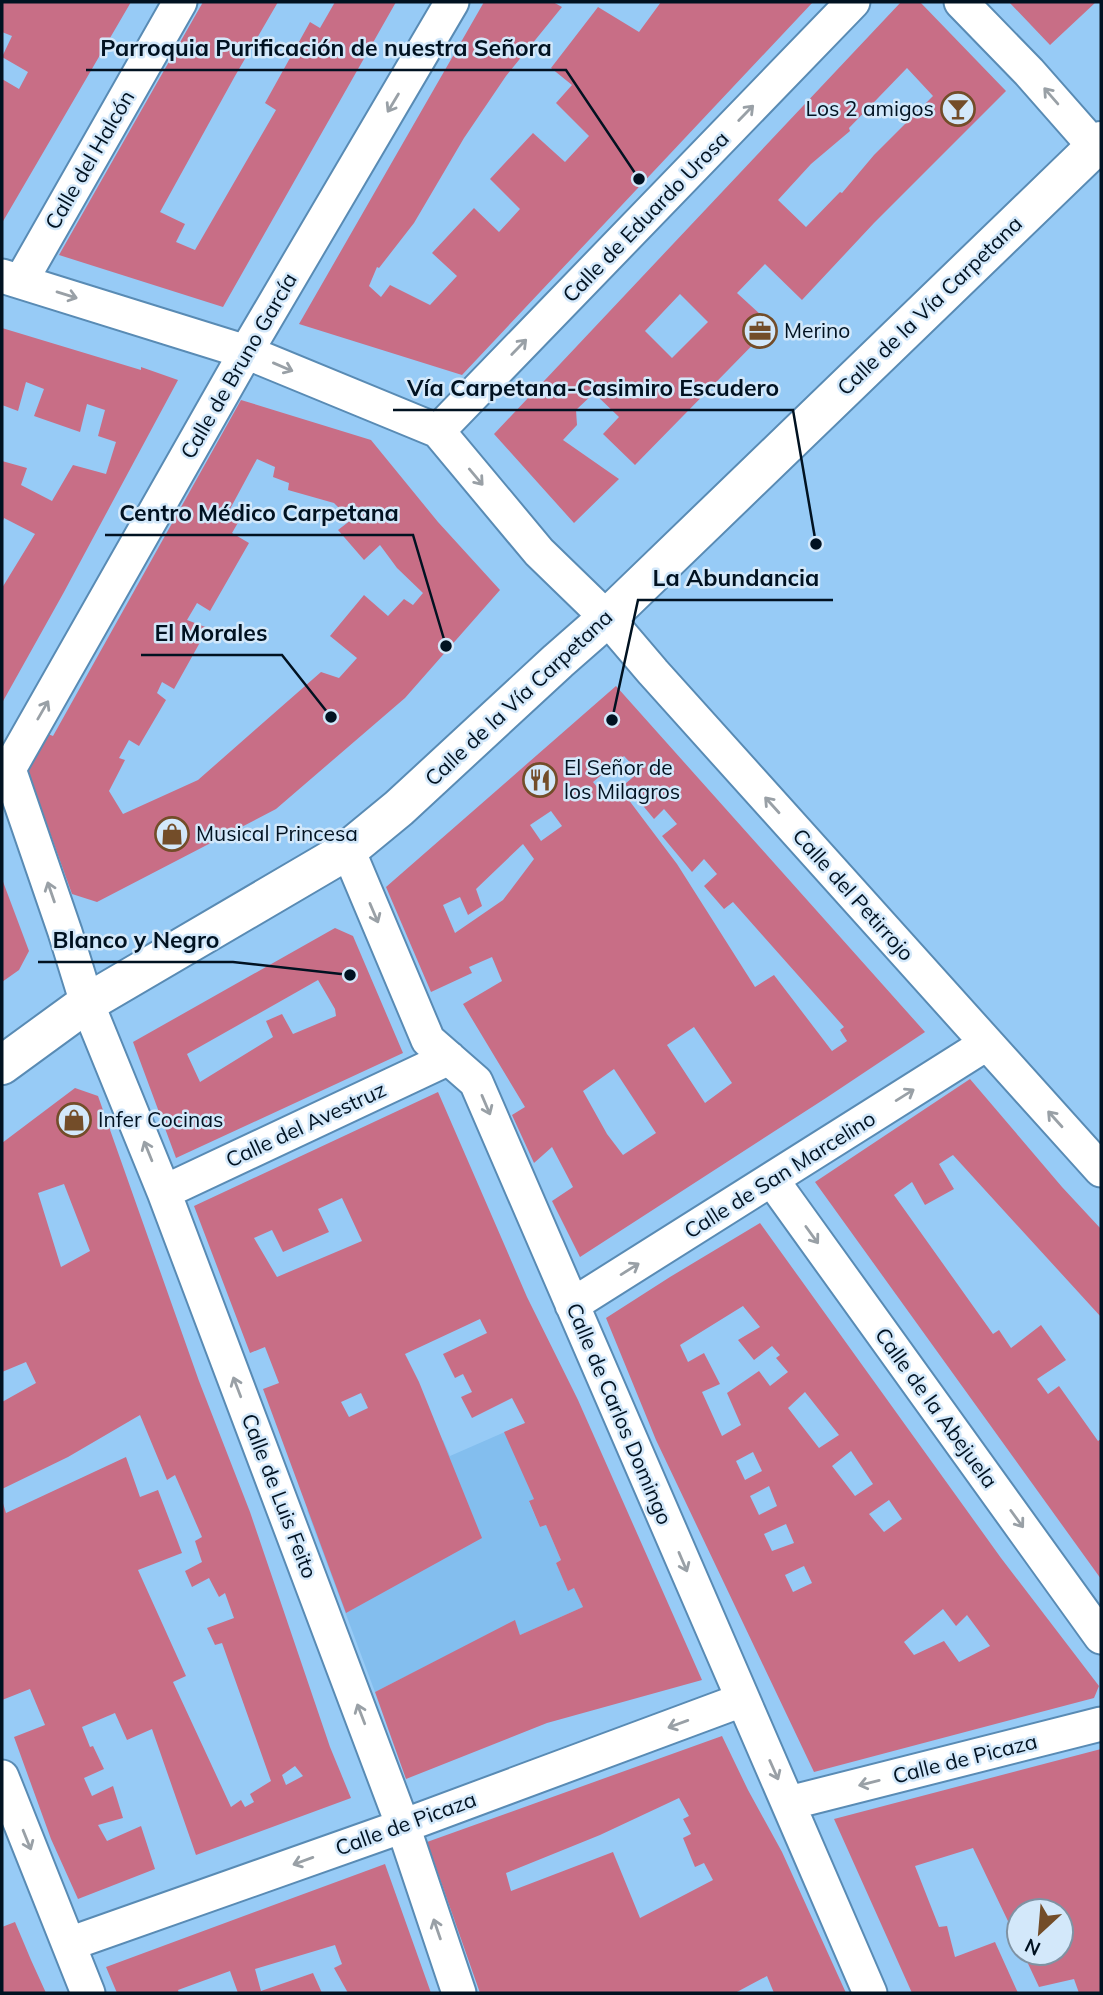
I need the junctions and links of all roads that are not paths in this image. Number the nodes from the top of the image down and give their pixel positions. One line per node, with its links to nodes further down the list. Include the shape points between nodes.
1 (180, 2): 6 (street, Calle del Halcón)
2 (452, 2): 7 (street, Calle de Bruno García, one-way to 7)
3 (853, 2): 8 (street, Calle de Eduardo Urosa, one-way to 3)
4 (961, 2): 5 (street, one-way to 4)
5 (1098, 144): 9 (street, Calle de la Vía Carpetana)
6 (11, 278): 7 (street, one-way to 7)
7 (246, 352): 8 (street, one-way to 8); 10 (street, Calle de Bruno García, one-way to 7)
8 (438, 431): 9 (street, Calle del Petirrojo, one-way to 9, via 539,552)
9 (607, 618): 11 (street, Calle de la Vía Carpetana); 13 (street, Calle del Petirrojo, one-way to 9)
10 (5, 768): 12 (street, Calle de Luis Feito, one-way to 10)
11 (348, 850): 12 (street, Calle de la Vía Carpetana); 14 (street, Calle de Carlos Domingo, one-way to 14, via 428,1040)
12 (87, 1003): 15 (street, Calle de la Vía Carpetana); 18 (street, Calle de Luis Feito, one-way to 12)
13 (986, 1044): 16 (street, Calle del Petirrojo, one-way to 13); 17 (street, Calle de San Marcelino, one-way to 13)
14 (449, 1058): 18 (street, Calle del Avestruz); 19 (street, Calle de Carlos Domingo, one-way to 19, via 476,1082)
15 (2, 1065)
16 (1101, 1170)
17 (772, 1180): 19 (street, Calle de San Marcelino, one-way to 17); 20 (street, Calle de la Abejuela, one-way to 20)
18 (164, 1192): 25 (street, Calle de Luis Feito, one-way to 18)
19 (572, 1305): 21 (street, Calle de Carlos Domingo, one-way to 21)
20 (1101, 1637)
21 (742, 1700): 24 (street, Calle de Carlos Domingo, one-way to 24); 25 (street, Calle de Picaza, one-way to 25)
22 (1101, 1724): 24 (street, Calle de Picaza, one-way to 24)
23 (2, 1777): 26 (street, one-way to 26)
24 (789, 1803): 29 (street, Calle de Carlos Domingo)
25 (402, 1826): 26 (street, Calle de Picaza, one-way to 26); 28 (street, Calle de Luis Feito, one-way to 25)
26 (69, 1944): 27 (street)
27 (88, 1993)
28 (459, 1993)
29 (870, 1993)

